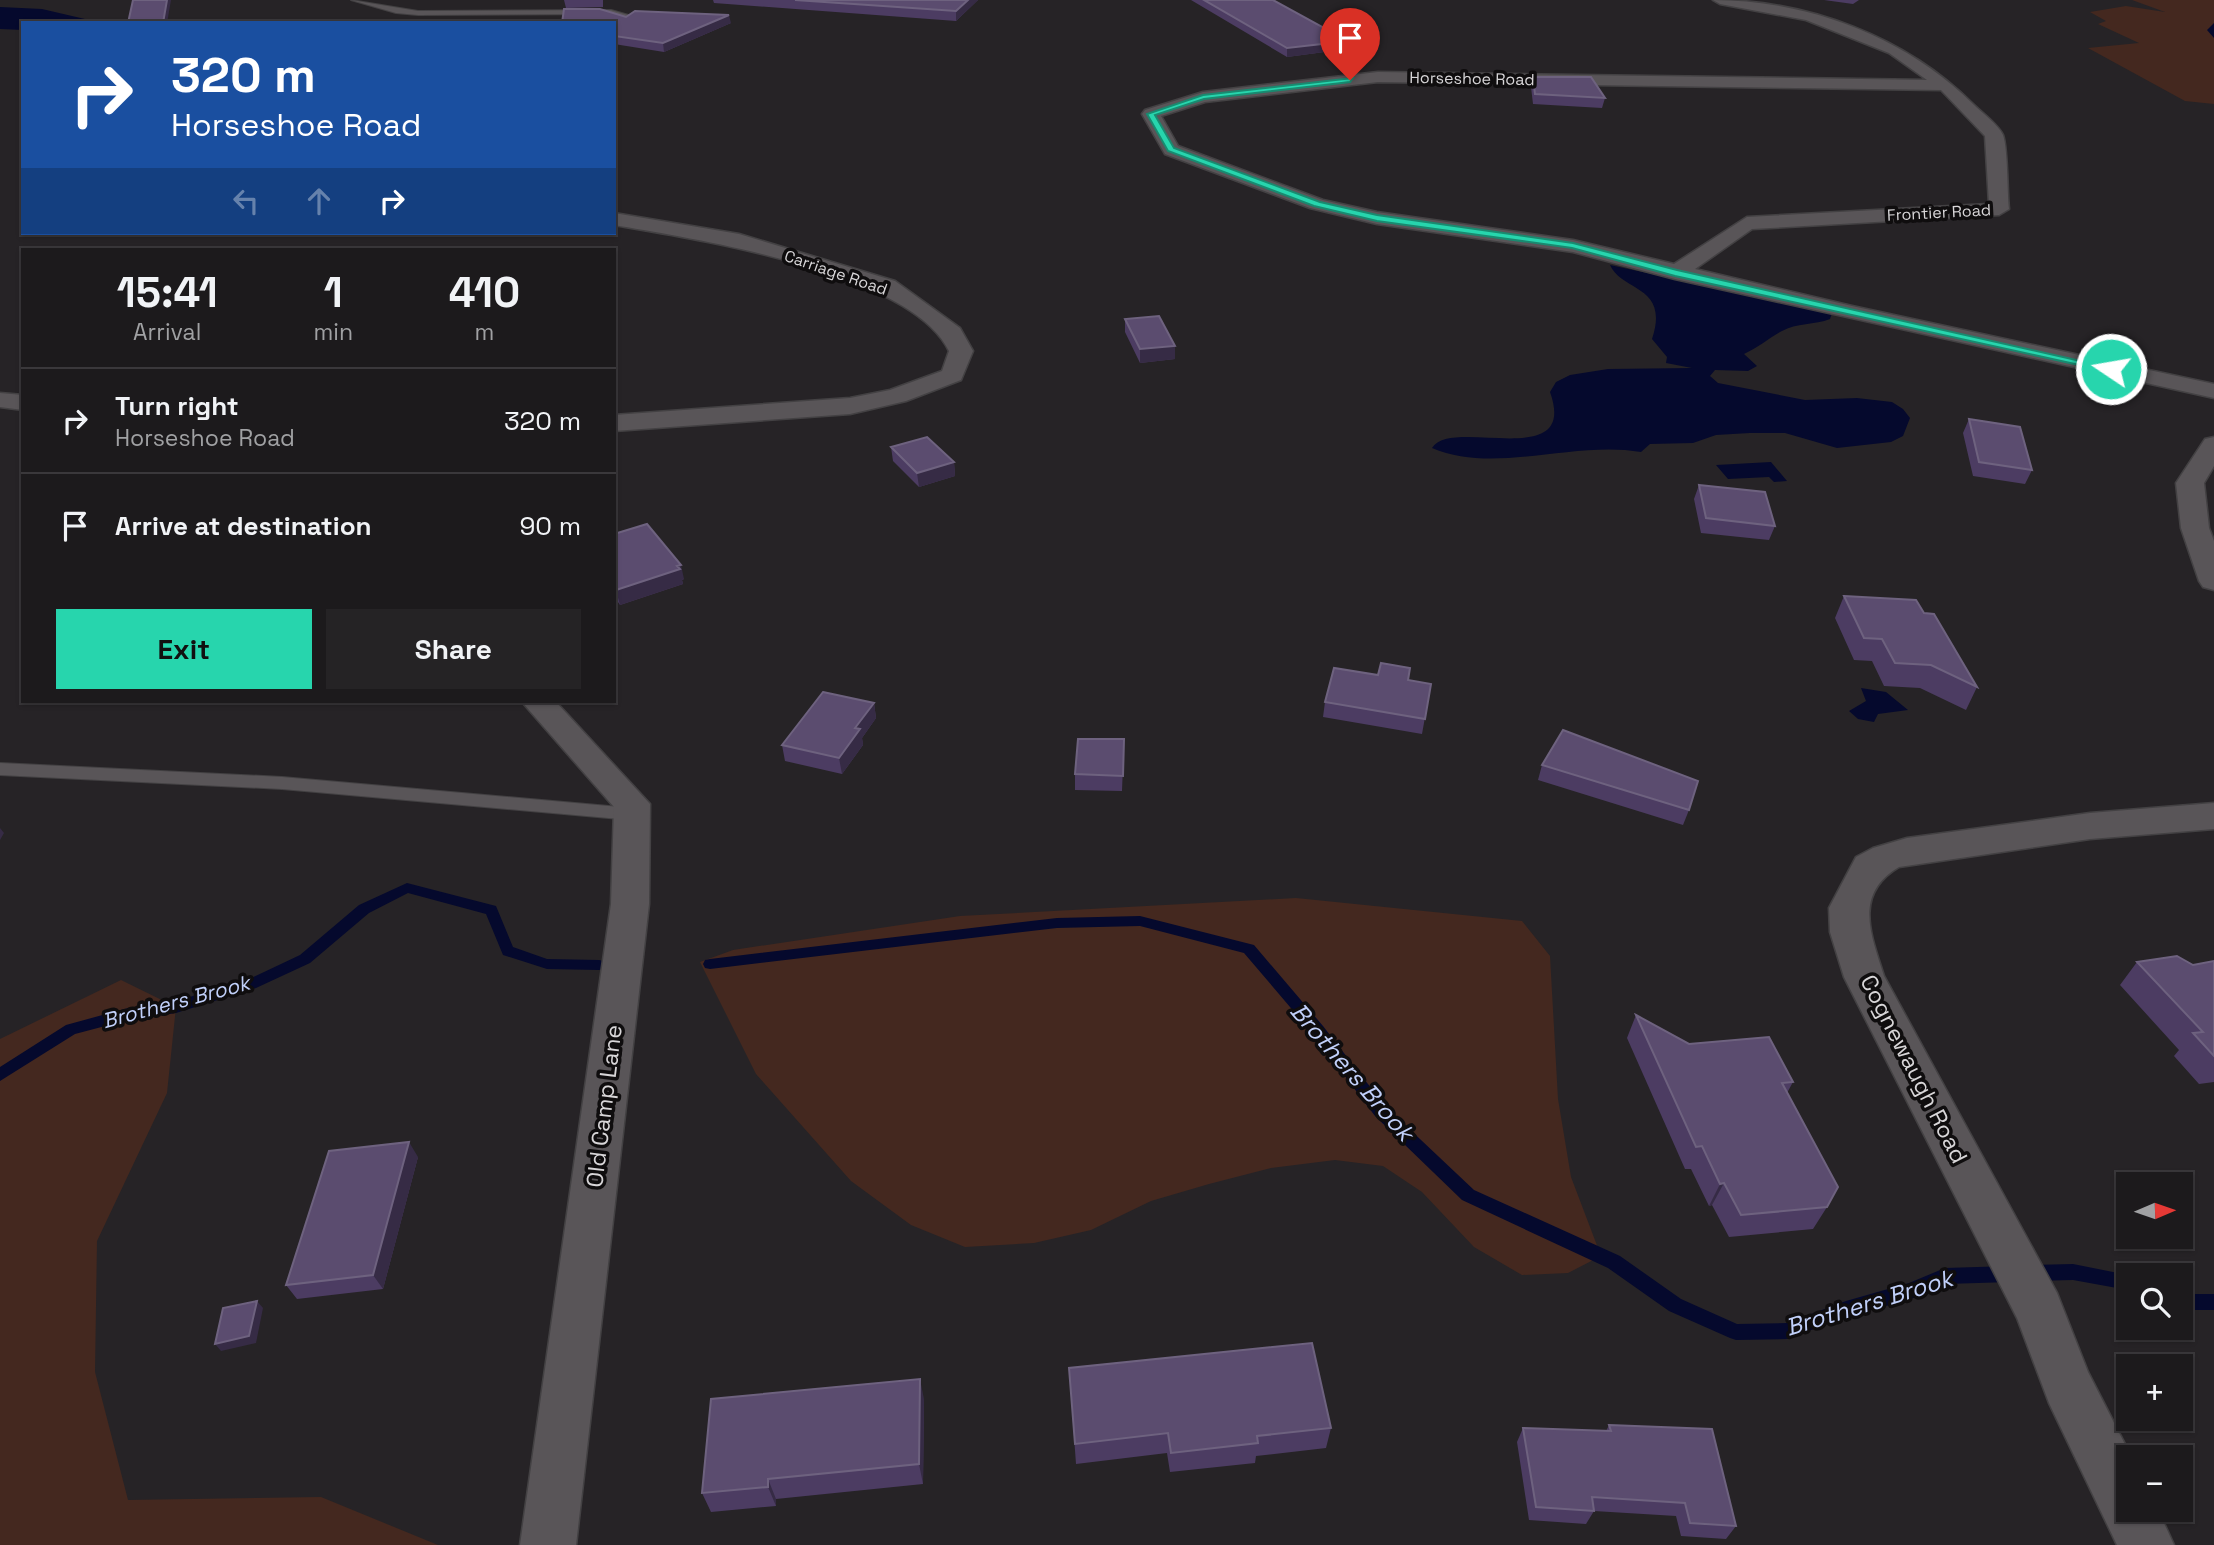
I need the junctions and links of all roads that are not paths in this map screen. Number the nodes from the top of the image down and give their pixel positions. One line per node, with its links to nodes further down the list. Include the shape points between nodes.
1 (354, 0): 3 (lane, via 418,13 611,12)
2 (1720, 0): 4 (street, Frontier Road, via 1810,16 1894,50)
3 (630, 21)
4 (1945, 85): 6 (street, Frontier Road, via 1994,135 1999,209 1747,223); 6 (street, Horseshoe Road, via 1378,76 1203,97 1151,114 1171,150 1317,204 1377,218 1573,246)
5 (616, 219): 10 (street, Carriage Road, via 739,240 887,286 952,333 961,351 953,375 885,399 824,408)
6 (1675, 273): 7 (street, Horseshoe Road)
7 (2214, 391)
8 (0, 400): 9 (street)
9 (21, 403)
10 (616, 423)
11 (2214, 444): 12 (street, via 2190,483 2195,527)
12 (2214, 581)
13 (539, 703): 15 (street, via 632,804)
14 (0, 769): 15 (lane, via 282,783)
15 (631, 814): 19 (street, Old Camp Lane, via 629,904)
16 (2214, 816): 17 (street, Cognewaugh Road, via 2090,826 1907,851 1869,867 1848,908 1850,932 1864,976 2039,1310 2067,1385)
17 (2116, 1483)
18 (2136, 1522): 20 (street, Cognewaugh Road)
19 (548, 1545)
20 (2147, 1545)

